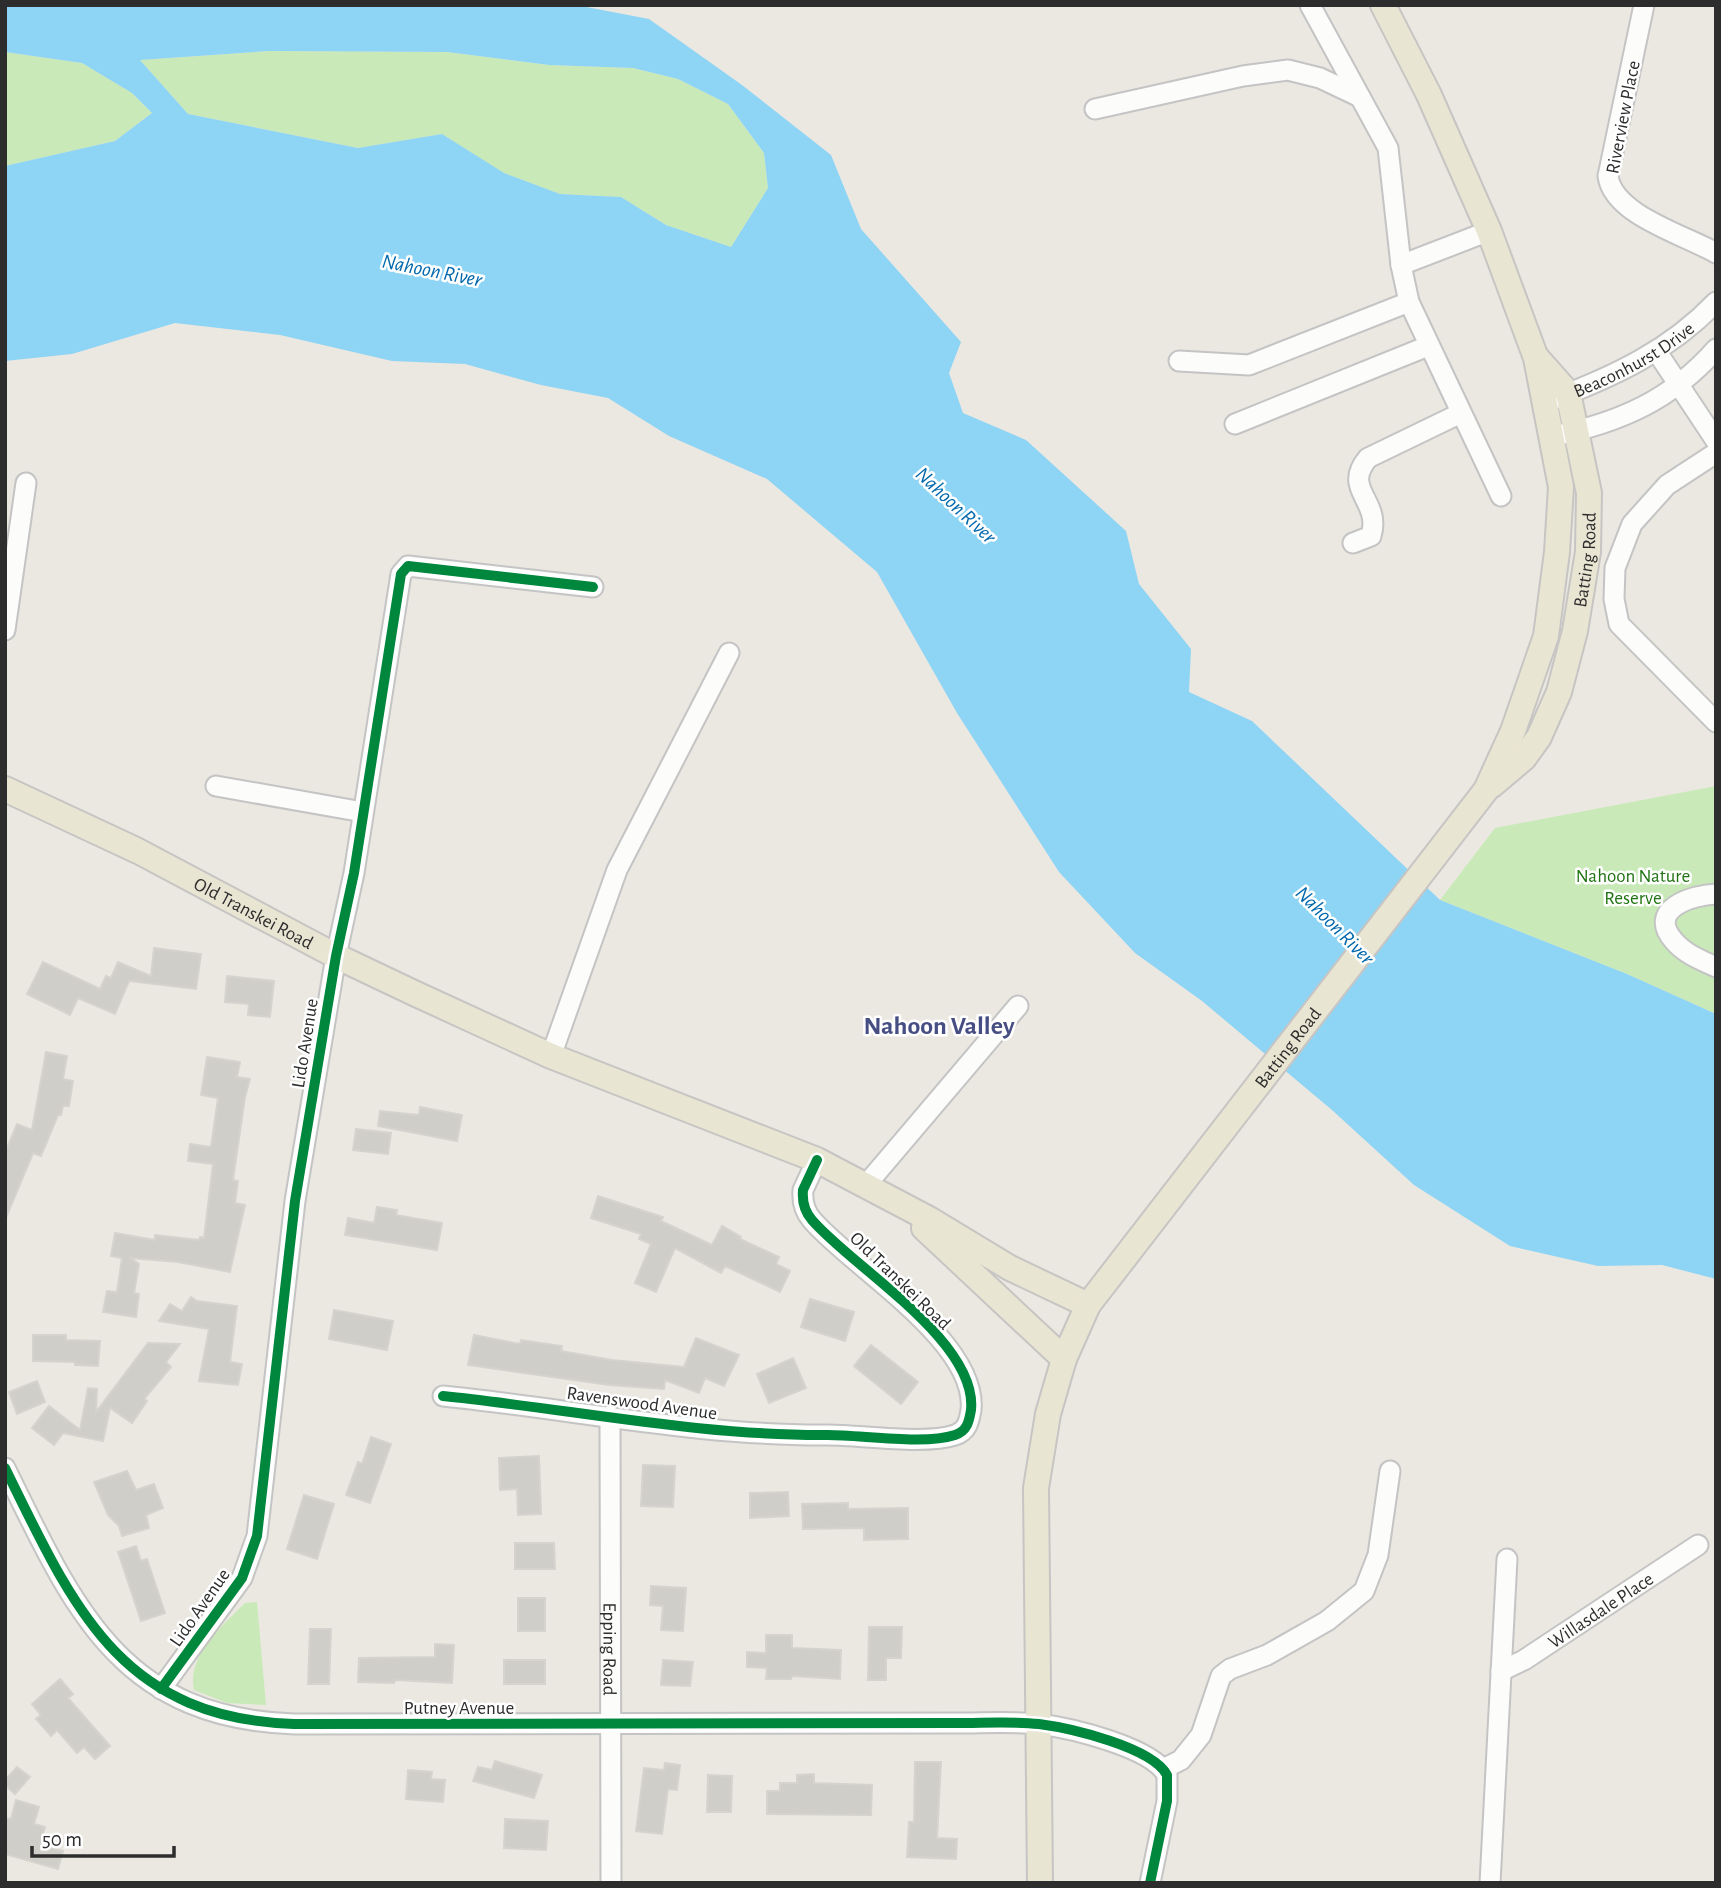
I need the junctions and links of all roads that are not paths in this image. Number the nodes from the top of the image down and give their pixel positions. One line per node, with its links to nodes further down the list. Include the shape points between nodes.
1 (1310, 5): 4 (street)
2 (1383, 5): 6 (main road, Batting Road)
3 (1644, 5): 7 (street, Riverview Place, via 1609,186 1638,214)
4 (1360, 97): 5 (street, via 1320,78 1288,70); 8 (street, via 1388,148)
5 (1095, 109)
6 (1489, 231): 8 (street); 14 (main road, Batting Road)
7 (1716, 253)
8 (1401, 265): 9 (street)
9 (1409, 302): 11 (street); 15 (street, via 1249,365)
10 (1716, 302): 13 (street, Beaconhurst Drive)
11 (1428, 346): 19 (street); 20 (street)
12 (1716, 349): 16 (street, Beaconhurst Drive)
13 (1657, 352): 16 (street); 17 (street, Beaconhurst Drive)
14 (1536, 358): 17 (main road, Batting Road); 18 (main road, Batting Road)
15 (1179, 361)
16 (1679, 387): 21 (street, Beaconhurst Drive, via 1631,412); 23 (street)
17 (1568, 393): 18 (street, Beaconhurst Drive); 21 (main road, Batting Road)
18 (1543, 403): 22 (main road, Batting Road)
19 (1461, 413): 26 (street); 27 (street, via 1368,458 1360,467 1359,492 1371,505 1375,522 1371,536)
20 (1235, 424)
21 (1578, 431): 22 (street, Beaconhurst Drive); 34 (main road, Batting Road, via 1589,493 1588,552 1567,667 1539,737 1524,758)
22 (1553, 436): 34 (main road, Batting Road, via 1561,487 1546,636 1513,731)
23 (1716, 441)
24 (1716, 453): 31 (street, via 1667,485 1632,524 1615,568 1614,599 1619,624)
25 (26, 483): 29 (street)
26 (1501, 496)
27 (1353, 543)
28 (593, 587): 35 (street, Lido Avenue, via 403,568)
29 (5, 630)
30 (729, 653): 40 (street, via 617,870)
31 (1716, 722)
32 (216, 786): 35 (street)
33 (5, 789): 37 (main road, Old Transkei Road, via 205,885)
34 (1486, 790): 44 (main road, Batting Road)
35 (363, 812): 37 (street, Lido Avenue)
36 (1716, 894): 38 (street, via 1682,900 1672,908 1667,923 1678,946)
37 (336, 956): 40 (main road, Old Transkei Road); 54 (street, Lido Avenue, via 295,1201 253,1552 230,1596)
38 (1716, 967)
39 (1018, 1006): 42 (street)
40 (551, 1056): 41 (main road, Old Transkei Road)
41 (817, 1160): 42 (main road, Old Transkei Road); 48 (street, Old Transkei Road, via 803,1190 810,1218 932,1330 965,1380 971,1404 965,1430 951,1436)
42 (866, 1185): 43 (main road, Old Transkei Road)
43 (897, 1203): 44 (main road, Old Transkei Road, via 1010,1268); 45 (main road, Old Transkei Road)
44 (1088, 1305): 45 (main road)
45 (1064, 1359): 56 (main road, via 1048,1414 1036,1489)
46 (443, 1396): 47 (street, Ravenswood Avenue)
47 (610, 1416): 48 (street, Ravenswood Avenue, via 711,1430); 55 (street, Epping Road)
48 (838, 1435)
49 (5, 1468): 54 (street, Putney Avenue, via 56,1573 82,1613 116,1654)
50 (1390, 1471): 57 (street, via 1378,1555 1364,1591 1327,1621 1221,1676 1201,1735 1181,1760)
51 (1698, 1545): 53 (street, Willasdale Place)
52 (1507, 1559): 53 (street)
53 (1502, 1671): 61 (street)
54 (161, 1689): 55 (street, Putney Avenue, via 193,1706 276,1724)
55 (610, 1724): 56 (street, Putney Avenue); 58 (street, Epping Road)
56 (1038, 1724): 57 (street, Putney Avenue, via 1126,1748); 59 (main road)
57 (1164, 1769): 60 (street, via 1167,1801)
58 (611, 1883)
59 (1040, 1883)
60 (1150, 1883)
61 (1490, 1883)

